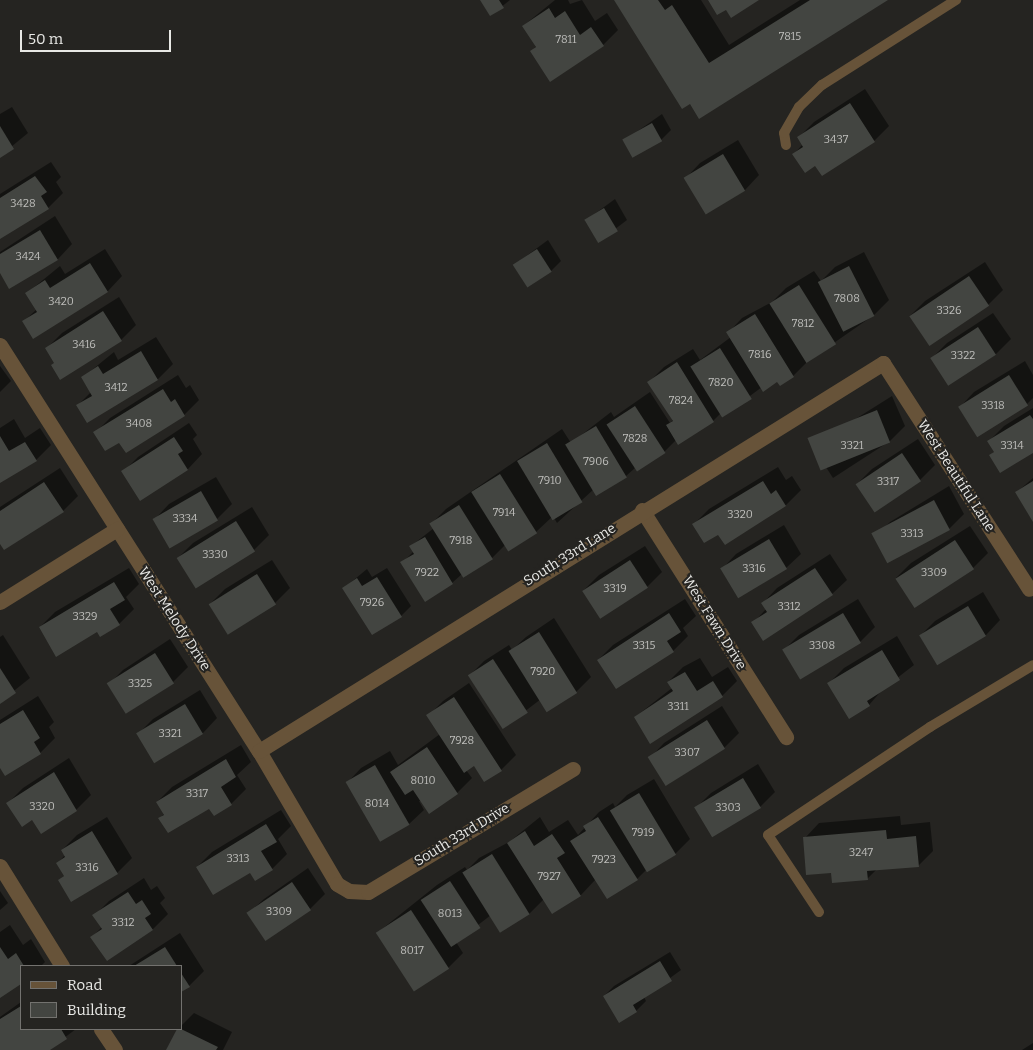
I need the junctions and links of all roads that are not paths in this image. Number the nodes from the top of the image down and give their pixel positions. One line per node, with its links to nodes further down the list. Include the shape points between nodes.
1 (956, 0): 2 (lane, via 822,85 799,107 784,133)
2 (786, 145)
3 (0, 345): 6 (street, West Melody Drive)
4 (883, 363): 5 (street, South 33rd Lane); 7 (street, West Beautiful Lane)
5 (642, 510): 10 (street, West Fawn Drive); 11 (street, South 33rd Lane)
6 (117, 529): 8 (street); 11 (street, West Melody Drive)
7 (1029, 588)
8 (0, 602)
9 (1033, 664): 15 (lane, via 930,727 768,835)
10 (786, 737)
11 (259, 750): 14 (street, West Melody Drive, via 337,884)
12 (573, 769): 14 (street, South 33rd Drive, via 368,892)
13 (0, 866): 16 (street)
14 (349, 892)
15 (819, 912)
16 (61, 965)
17 (102, 1030): 18 (street)
18 (115, 1050)

